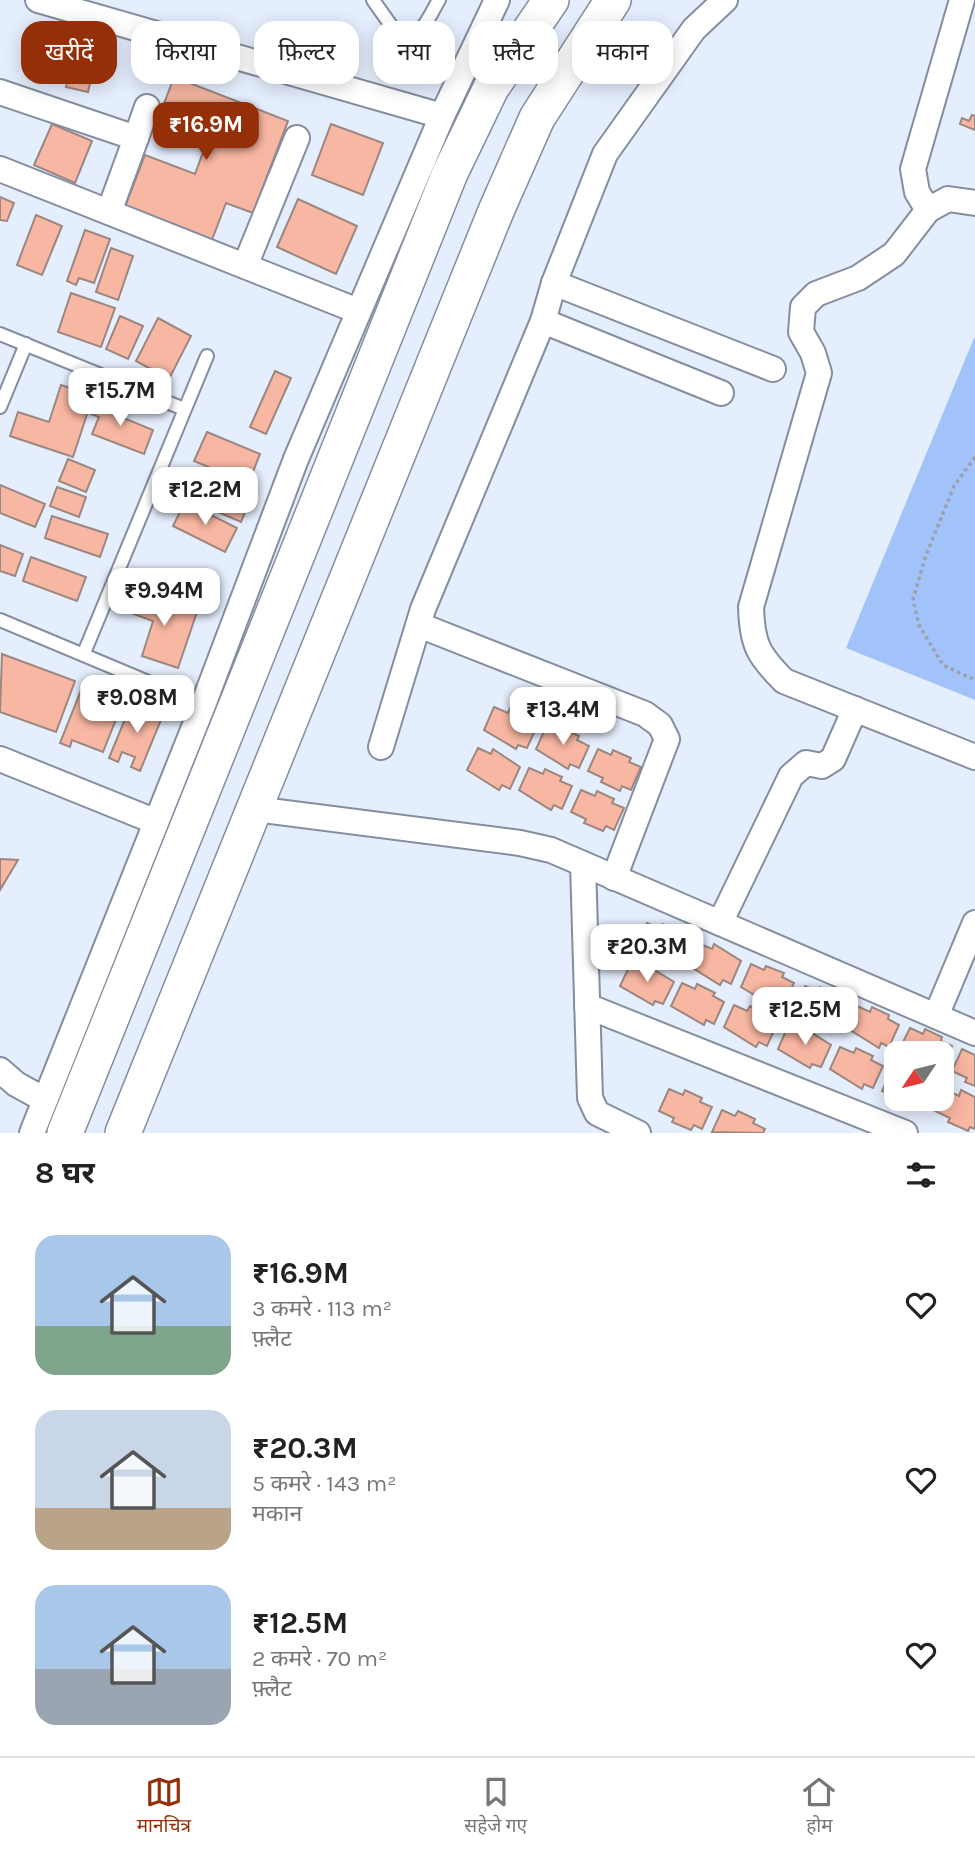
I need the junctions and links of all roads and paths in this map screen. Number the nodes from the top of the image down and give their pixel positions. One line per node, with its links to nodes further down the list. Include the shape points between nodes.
1 (38, 0): 11 (street)
2 (373, 0): 3 (lane, via 405,38 420,31)
3 (439, 0)
4 (498, 0): 11 (street)
5 (551, 0): 51 (street, via 491,88 450,173)
6 (613, 0): 39 (street, via 537,118 511,176)
7 (725, 0): 19 (street, via 694,29 605,154)
8 (962, 0): 16 (street, via 913,169 917,192)
9 (0, 92): 12 (street)
10 (147, 107): 12 (street)
11 (442, 116): 20 (street)
12 (136, 138): 17 (street)
13 (297, 138): 18 (street)
14 (0, 169): 17 (street)
15 (975, 203): 16 (street, via 948,199)
16 (928, 210): 35 (street, via 894,254 858,278 817,294 803,307 801,332 819,373 751,607 752,636 763,660 784,681)
17 (109, 212): 18 (street)
18 (245, 266): 20 (street)
19 (554, 283): 21 (street); 25 (street)
20 (358, 312): 34 (street, via 296,459)
21 (543, 321): 26 (street); 31 (street)
22 (0, 334): 23 (lane)
23 (26, 344): 27 (lane); 28 (lane)
24 (207, 356): 28 (lane)
25 (773, 369)
26 (721, 393)
27 (0, 407)
28 (184, 409): 32 (lane)
29 (975, 457): 33 (path, via 954,486 925,558 914,600 919,625 943,665)
30 (0, 620): 32 (lane)
31 (419, 625): 36 (street); 42 (street, via 645,714 660,725 667,738 664,748)
32 (84, 653): 34 (lane)
33 (975, 680)
34 (203, 705): 40 (street)
35 (855, 709): 37 (street); 43 (street, via 834,759 822,766 806,763 792,776)
36 (381, 747)
37 (975, 757)
38 (0, 759): 40 (street)
39 (254, 809): 41 (street, via 520,843); 52 (street)
40 (154, 821): 49 (street)
41 (583, 864): 42 (street); 45 (street)
42 (614, 878): 43 (street)
43 (720, 923): 46 (street)
44 (975, 923): 46 (street)
45 (587, 1006): 53 (street, via 590,1098 597,1113); 54 (street)
46 (936, 1016): 47 (street)
47 (975, 1033)
48 (0, 1070): 49 (street)
49 (45, 1100): 50 (street)
50 (32, 1133)
51 (65, 1133)
52 (123, 1133)
53 (638, 1133)
54 (905, 1133)

